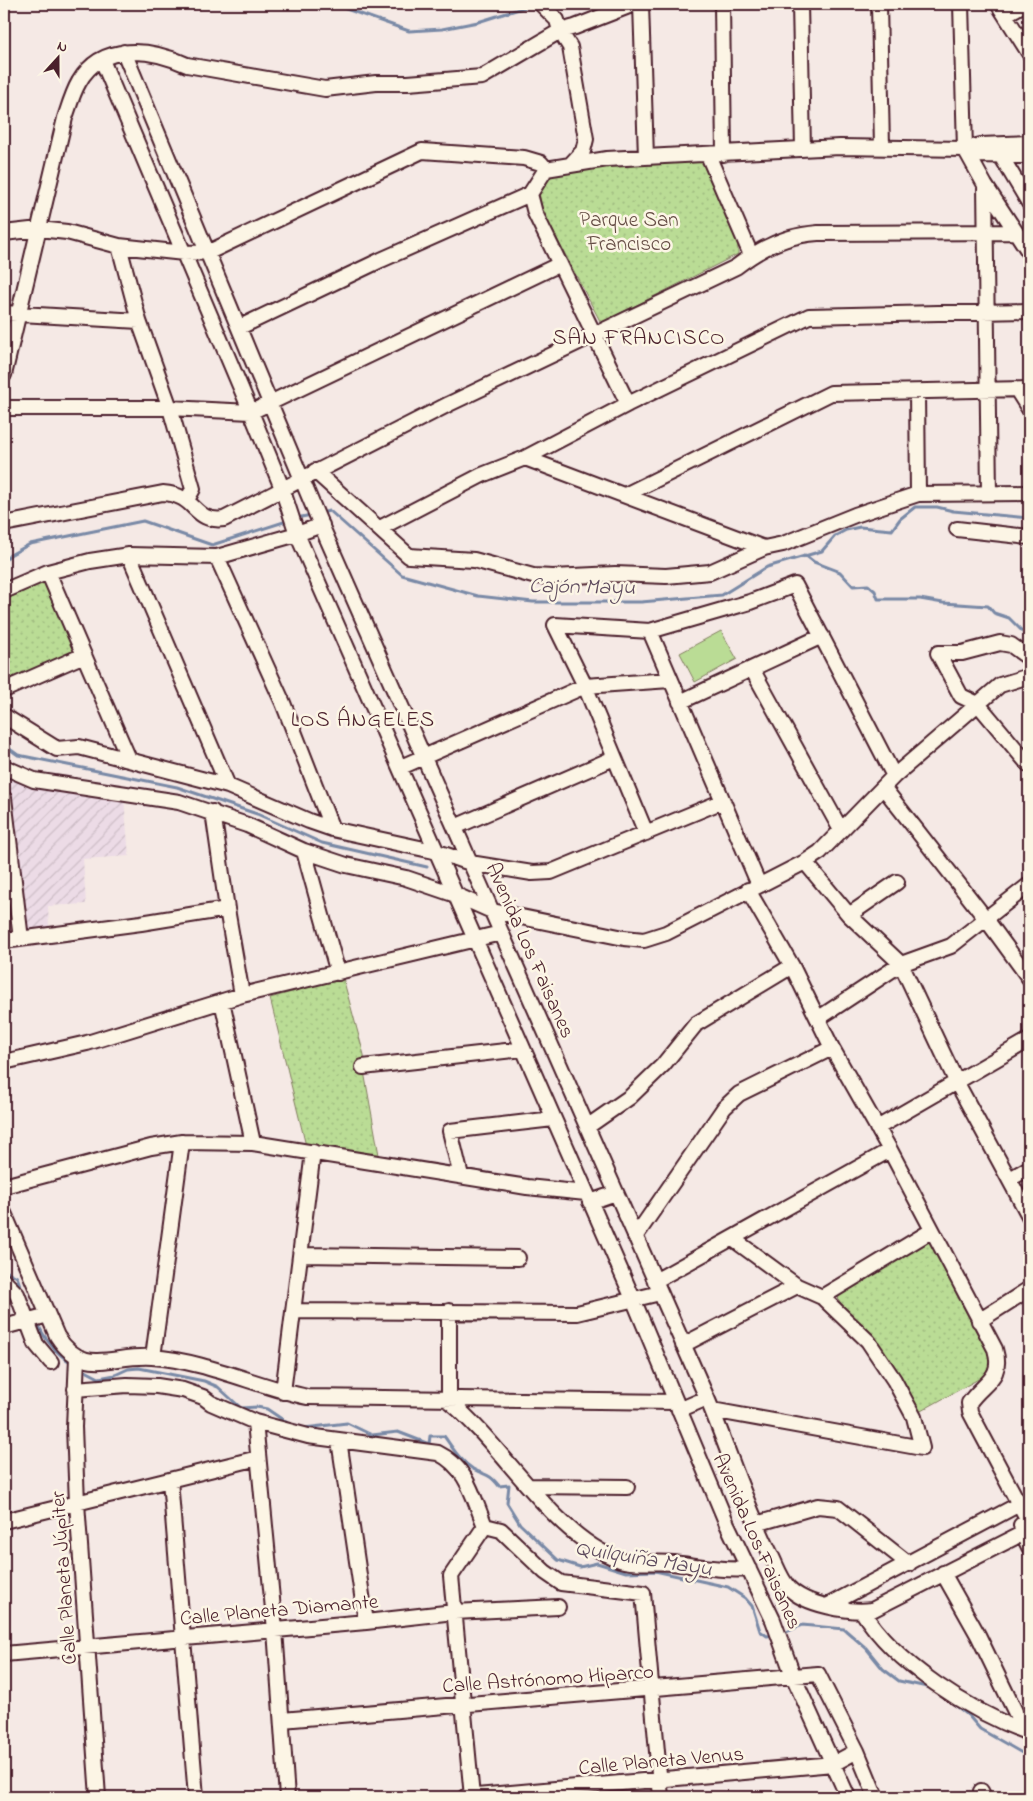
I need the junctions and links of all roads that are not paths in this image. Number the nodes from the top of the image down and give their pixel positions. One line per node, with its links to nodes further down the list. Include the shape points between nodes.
1 (540, 4): 10 (street, via 557,20)
2 (634, 4): 10 (street)
3 (641, 4): 22 (street)
4 (722, 4): 18 (street)
5 (800, 4): 16 (street)
6 (879, 4): 15 (street)
7 (961, 4): 17 (street)
8 (1024, 4): 9 (street)
9 (1002, 9): 12 (street)
10 (560, 31): 11 (street, via 482,76 325,89 187,65 144,51); 23 (street, via 570,47 586,139 583,150)
11 (124, 52): 13 (street); 33 (street, Avenida Los Faisanes)
12 (1029, 53)
13 (102, 60): 28 (street, via 79,81 65,118); 35 (street)
14 (1029, 143): 17 (street)
15 (882, 147): 16 (street); 17 (street)
16 (802, 149): 18 (street)
17 (965, 149): 20 (street, via 978,156); 25 (street)
18 (724, 154): 19 (street)
19 (708, 155): 22 (street); 36 (street)
20 (1001, 156): 21 (street); 27 (street)
21 (1029, 156)
22 (646, 157): 23 (street)
23 (570, 165): 24 (street)
24 (546, 169): 26 (street); 33 (street, via 541,163 524,158 422,152)
25 (985, 185): 29 (street); 31 (street)
26 (530, 194): 37 (street); 42 (street)
27 (1029, 203)
28 (39, 229): 30 (street); 32 (street, via 67,232); 40 (street)
29 (1016, 232): 31 (street); 34 (street)
30 (4, 233)
31 (986, 233): 36 (street, via 798,235); 39 (street)
32 (119, 246): 35 (street); 41 (street)
33 (208, 252): 35 (street); 42 (street, Avenida Los Faisanes)
34 (1029, 252)
35 (184, 253): 53 (street)
36 (751, 256): 43 (street, via 736,268)
37 (560, 264): 43 (street); 48 (street)
38 (1029, 311): 39 (street)
39 (986, 312): 46 (street); 49 (street, via 809,316)
40 (11, 314): 41 (street); 44 (street)
41 (139, 321): 51 (street)
42 (240, 327): 48 (street, Avenida Los Faisanes)
43 (594, 334): 49 (street); 55 (street)
44 (4, 375)
45 (1023, 389): 46 (street); 52 (street)
46 (986, 391): 47 (street); 58 (street)
47 (917, 392): 60 (street); 61 (street, via 830,394)
48 (271, 402): 53 (street); 56 (street, Avenida Los Faisanes)
49 (628, 404): 54 (street)
50 (4, 408): 51 (street)
51 (170, 408): 53 (street); 62 (street, via 192,489)
52 (1029, 410)
53 (251, 412): 57 (street)
54 (525, 458): 61 (street); 66 (street, via 482,474)
55 (315, 470): 56 (street); 66 (street)
56 (302, 478): 57 (street); 63 (street, Avenida Los Faisanes)
57 (282, 488): 62 (street, via 224,518 212,520 203,517); 65 (street)
58 (989, 493): 59 (street); 60 (street)
59 (1029, 493)
60 (918, 494): 69 (street)
61 (625, 495): 69 (street)
62 (188, 500): 64 (street, via 177,494 163,493)
63 (318, 517): 65 (street); 86 (street, Avenida Los Faisanes)
64 (4, 524)
65 (294, 524): 71 (street); 90 (street)
66 (380, 528): 69 (street, via 409,556 474,560 533,576 666,576 710,572)
67 (957, 529): 68 (street)
68 (1029, 537)
69 (764, 548)
70 (129, 555): 71 (street); 72 (street); 93 (street)
71 (217, 557): 98 (street, via 283,703)
72 (48, 572): 73 (street); 76 (street)
73 (4, 591)
74 (650, 632): 75 (street, via 795,585); 80 (street); 81 (street, via 555,625)
75 (822, 636): 78 (street); 92 (street)
76 (84, 655): 82 (street); 88 (street)
77 (1029, 658): 84 (street, via 1011,645 1000,643 962,653 938,653 961,696)
78 (752, 669): 83 (street); 100 (street)
79 (1029, 676): 84 (street, via 1000,685)
80 (670, 680): 81 (street); 83 (street)
81 (585, 686): 86 (street); 87 (street)
82 (4, 690)
83 (680, 702): 96 (street)
84 (978, 704): 89 (street); 92 (street)
85 (4, 716): 88 (street, via 58,749 79,747)
86 (424, 756): 90 (street); 99 (street, Avenida Los Faisanes)
87 (614, 758): 99 (street); 101 (street)
88 (129, 759): 93 (street)
89 (1029, 765)
90 (401, 767): 103 (street)
91 (4, 768): 97 (street, via 34,780 179,802)
92 (894, 776): 94 (street)
93 (228, 786): 98 (street)
94 (883, 787): 100 (street); 113 (street)
95 (4, 798): 115 (street)
96 (723, 801): 101 (street); 108 (street)
97 (213, 812): 102 (street); 110 (street)
98 (332, 828): 103 (street)
99 (455, 828): 105 (street, Avenida Los Faisanes)
100 (841, 830): 104 (street)
101 (646, 833): 105 (street, via 551,872 532,873)
102 (304, 851): 109 (street); 120 (street)
103 (438, 852): 105 (street); 109 (street)
104 (805, 862): 108 (street); 112 (street)
105 (470, 863): 111 (street, Avenida Los Faisanes)
106 (897, 882): 112 (street)
107 (1029, 885): 113 (street)
108 (753, 887): 111 (street, via 644,940); 119 (street)
109 (456, 895): 111 (street); 116 (street)
110 (227, 909): 115 (street); 122 (street)
111 (492, 911): 114 (street, Avenida Los Faisanes)
112 (849, 915): 118 (street)
113 (986, 919): 118 (street, via 951,946); 121 (street)
114 (501, 933): 116 (street); 132 (street, Avenida Los Faisanes)
115 (21, 939): 117 (street)
116 (475, 940): 120 (street); 127 (street)
117 (4, 941)
118 (901, 964): 124 (street); 130 (street)
119 (792, 966): 124 (street); 132 (street, via 696,1024 663,1065 630,1097)
120 (338, 973): 122 (street)
121 (1029, 978)
122 (242, 995): 123 (street)
123 (222, 1001): 128 (street, via 87,1044); 135 (street)
124 (819, 1018): 126 (street)
125 (1029, 1040): 130 (street)
126 (832, 1048): 133 (street); 147 (street, via 738,1094 724,1108)
127 (523, 1049): 129 (street); 131 (street)
128 (4, 1062)
129 (363, 1067)
130 (957, 1083): 133 (street); 140 (street)
131 (553, 1119): 139 (street, via 450,1132); 143 (street)
132 (587, 1127): 142 (street, Avenida Los Faisanes)
133 (877, 1128): 136 (street)
134 (182, 1142): 135 (street); 141 (street, via 151,1147); 165 (street)
135 (253, 1143): 137 (street)
136 (890, 1150): 146 (street); 148 (street)
137 (313, 1152): 139 (street); 149 (street)
138 (1029, 1168): 140 (street)
139 (461, 1176): 143 (street)
140 (1010, 1179): 145 (street)
141 (4, 1186)
142 (616, 1193): 143 (street); 147 (street, Avenida Los Faisanes)
143 (588, 1198): 156 (street, Avenida Los Faisanes)
144 (4, 1212): 159 (street)
145 (1029, 1216)
146 (932, 1231): 155 (street); 161 (street)
147 (635, 1237): 153 (street, Avenida Los Faisanes)
148 (732, 1239): 152 (street); 153 (street)
149 (301, 1255): 150 (street); 157 (street)
150 (518, 1258)
151 (4, 1281): 160 (street, via 17,1294)
152 (797, 1286): 155 (street); 163 (street)
153 (657, 1287): 156 (street); 163 (street, Avenida Los Faisanes)
154 (1029, 1289): 161 (street)
155 (822, 1297): 170 (street, via 868,1341 894,1380 914,1417 922,1448)
156 (634, 1301): 158 (street, via 577,1313); 171 (street, Avenida Los Faisanes)
157 (293, 1311): 158 (street); 168 (street)
158 (449, 1311): 169 (street)
159 (48, 1315): 160 (street); 164 (street, via 66,1350)
160 (27, 1321): 162 (street); 166 (street, via 36,1344)
161 (979, 1321): 178 (street, via 998,1361 996,1374 969,1404 970,1412)
162 (4, 1328)
163 (683, 1345): 170 (street, Avenida Los Faisanes)
164 (77, 1357): 165 (street, via 88,1361); 167 (street, Calle Planeta Júpiter)
165 (153, 1357): 168 (street, via 227,1372)
166 (51, 1362)
167 (74, 1389): 172 (street, via 127,1385 183,1390); 179 (street, Calle Planeta Júpiter)
168 (283, 1392): 169 (street, via 307,1397)
169 (449, 1401): 171 (street); 176 (street, via 480,1430)
170 (709, 1404): 171 (street); 181 (street, Avenida Los Faisanes)
171 (677, 1406): 186 (street, Avenida Los Faisanes)
172 (255, 1422): 173 (street, via 308,1436); 174 (street)
173 (339, 1440): 182 (street, via 438,1453 452,1460 463,1474); 192 (street)
174 (258, 1458): 175 (street); 193 (street)
175 (170, 1480): 179 (street); 194 (street)
176 (528, 1486): 177 (street); 186 (street, via 587,1544 622,1560 725,1571)
177 (627, 1487)
178 (1024, 1502): 183 (street); 185 (street)
179 (77, 1503): 180 (street); 195 (street, Calle Planeta Júpiter)
180 (4, 1521)
181 (756, 1524): 185 (street, via 818,1506 838,1508); 189 (street, Avenida Los Faisanes, via 787,1586 796,1595)
182 (485, 1526): 190 (street, via 451,1576); 198 (street, via 501,1530 545,1572 562,1583 643,1593)
183 (1027, 1529): 184 (street); 187 (street)
184 (1029, 1547)
185 (909, 1564): 189 (street)
186 (749, 1569): 197 (street, Avenida Los Faisanes, via 774,1620)
187 (943, 1573): 191 (street, via 884,1605); 201 (street)
188 (558, 1606): 190 (street, Calle Planeta Diamante)
189 (827, 1606): 191 (street)
190 (454, 1612): 192 (street, Calle Planeta Diamante); 199 (street)
191 (862, 1612): 201 (street, via 874,1631 921,1674 974,1706)
192 (366, 1622): 193 (street, Calle Planeta Diamante)
193 (275, 1630): 194 (street, Calle Planeta Diamante); 200 (street)
194 (182, 1638): 195 (street, Calle Planeta Diamante); 207 (street)
195 (87, 1646): 196 (street, Calle Planeta Diamante); 206 (street, Calle Planeta Júpiter)
196 (4, 1654)
197 (794, 1678): 198 (street, Calle Astrónomo Hiparco); 202 (street, Calle Astrónomo Hiparco, via 818,1674); 203 (street, Avenida Los Faisanes)
198 (651, 1690): 199 (street, Calle Astrónomo Hiparco); 204 (street)
199 (463, 1704): 200 (street, Calle Astrónomo Hiparco); 209 (street)
200 (282, 1720): 208 (street)
201 (1027, 1732)
202 (856, 1751): 203 (street, Calle Planeta Venus); 212 (street)
203 (833, 1764): 204 (street, Calle Planeta Venus); 211 (street, Avenida Los Faisanes)
204 (660, 1780): 205 (street, Calle Planeta Venus); 210 (street)
205 (566, 1793): 209 (street, Calle Planeta Venus)
206 (98, 1797)
207 (196, 1797)
208 (287, 1797)
209 (470, 1797)
210 (661, 1797)
211 (848, 1797)
212 (876, 1797)

